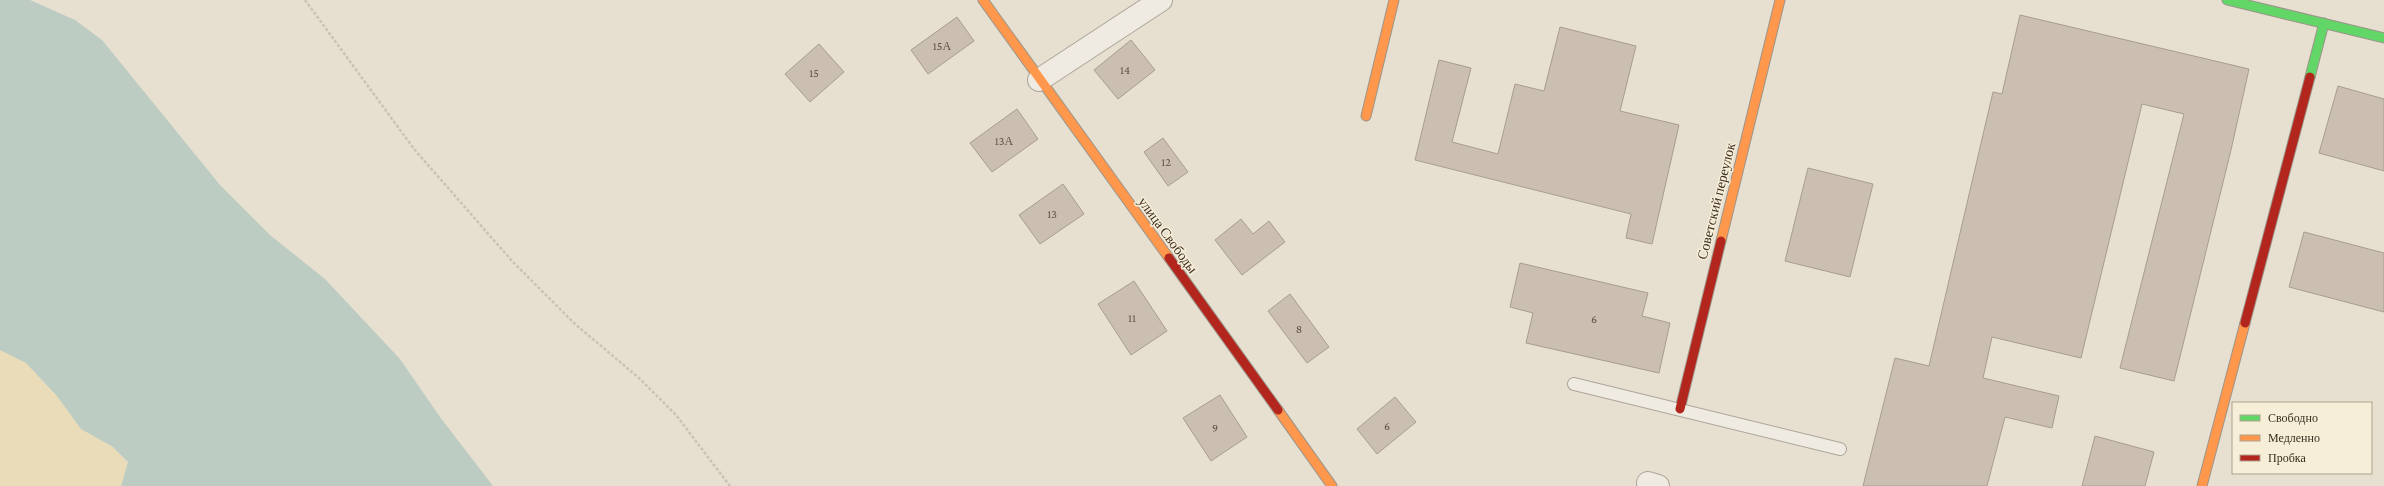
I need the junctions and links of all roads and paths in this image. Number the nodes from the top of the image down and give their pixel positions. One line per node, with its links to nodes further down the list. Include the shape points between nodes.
1 (305, 0): 14 (path, via 414,149 507,255 575,324 639,378 676,415)
2 (983, 0): 9 (street, улица Свободы)
3 (1161, 0): 9 (street)
4 (1394, 0): 10 (street)
5 (1780, 0): 12 (street, Советский переулок)
6 (2227, 0): 7 (street)
7 (2324, 24): 8 (street); 16 (street)
8 (2384, 38)
9 (1039, 80): 15 (street, улица Свободы)
10 (1366, 116)
11 (1574, 384): 12 (lane)
12 (1680, 409): 13 (lane)
13 (1840, 450)
14 (730, 486)
15 (1332, 486)
16 (2202, 486)

